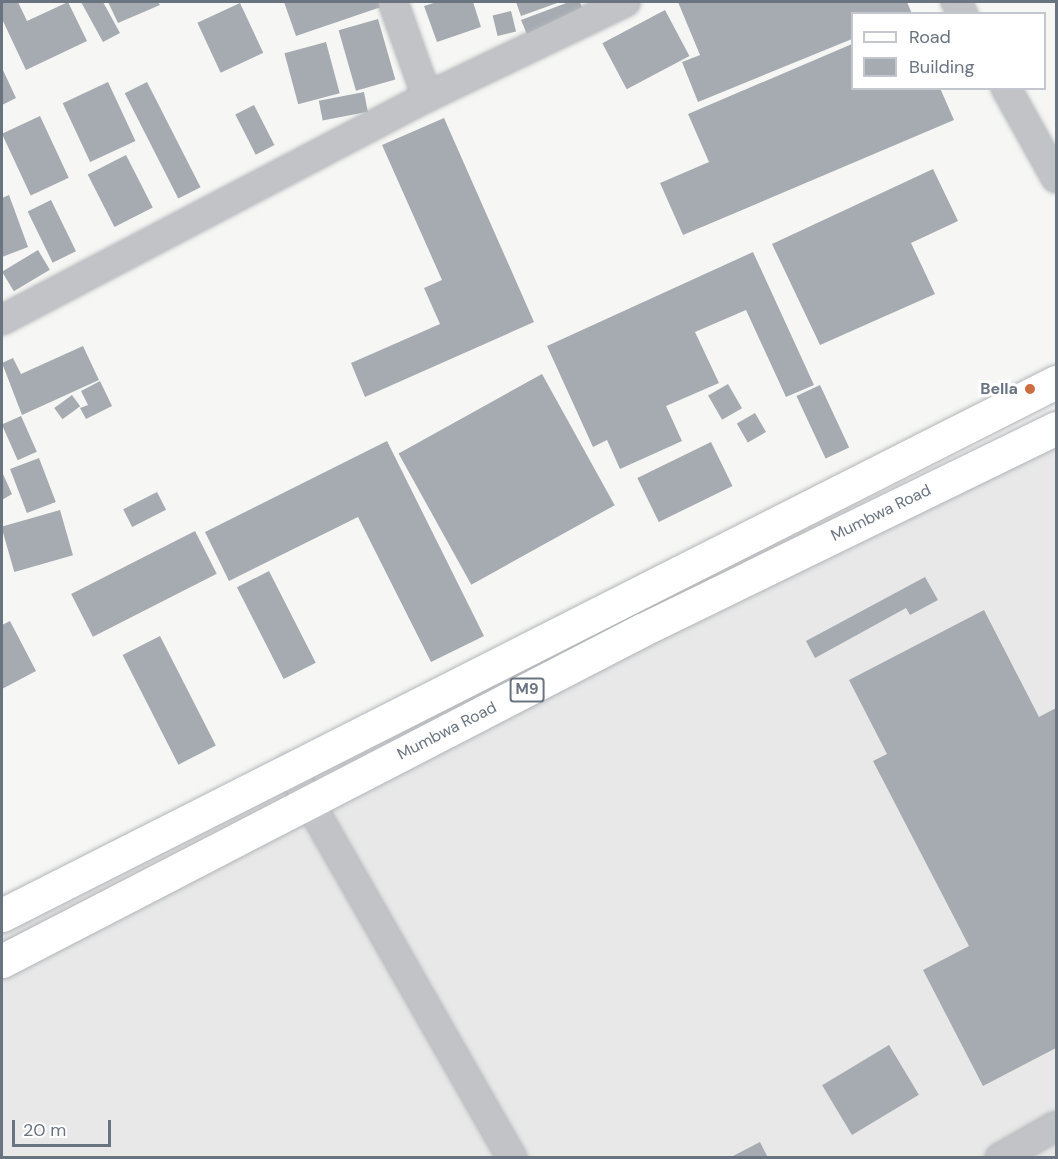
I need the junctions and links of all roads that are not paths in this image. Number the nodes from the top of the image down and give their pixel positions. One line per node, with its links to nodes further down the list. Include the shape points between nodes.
1 (393, 2): 4 (street)
2 (625, 2): 4 (street)
3 (1007, 90): 5 (street)
4 (427, 97): 6 (street)
5 (1056, 178)
6 (2, 320)
7 (1056, 382): 9 (main road, M9)
8 (1056, 428): 10 (main road, Mumbwa Road / M9, via 642,630)
9 (289, 767): 10 (street); 11 (main road, M9)
10 (311, 801): 12 (main road, Mumbwa Road / M9); 14 (street)
11 (2, 915)
12 (2, 961)
13 (1056, 1126): 15 (street)
14 (512, 1158)
15 (1000, 1158)

